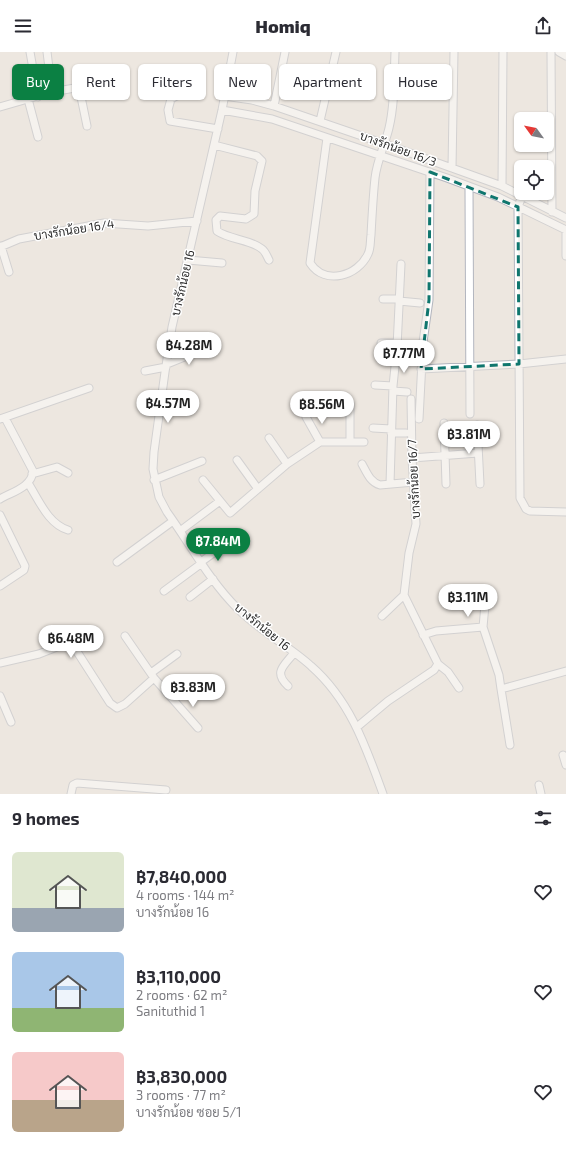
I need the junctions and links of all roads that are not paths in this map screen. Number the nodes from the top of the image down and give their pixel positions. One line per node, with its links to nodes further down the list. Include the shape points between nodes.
1 (30, 52): 12 (street)
2 (47, 52): 13 (street)
3 (233, 52): 14 (street, บางรักน้อย 16)
4 (285, 52): 23 (street)
5 (336, 52): 26 (street)
6 (395, 52): 31 (street, via 393,106)
7 (454, 52): 34 (street)
8 (503, 52): 36 (street)
9 (551, 52): 42 (street)
10 (559, 52): 11 (street)
11 (566, 56)
12 (32, 64)
13 (48, 64)
14 (231, 64)
15 (64, 90): 27 (street, via 82,87)
16 (24, 100): 22 (street)
17 (28, 100): 29 (street)
18 (171, 100): 28 (street, via 168,110 170,121)
19 (223, 100): 24 (street, บางรักน้อย 16)
20 (245, 100): 21 (street, บางรักน้อย 16/3)
21 (261, 103): 23 (street, บางรักน้อย 16/3); 25 (street)
22 (0, 106)
23 (274, 106): 26 (street, บางรักน้อย 16/3)
24 (222, 110): 25 (street); 28 (street, บางรักน้อย 16)
25 (258, 115): 30 (street)
26 (320, 121): 31 (street, บางรักน้อย 16/3)
27 (87, 126)
28 (218, 129): 32 (street, บางรักน้อย 16)
29 (38, 137)
30 (327, 138): 33 (street); 33 (street, via 310,254 310,263 319,273 344,276 355,271 369,252)
31 (385, 144): 33 (street); 34 (street, บางรักน้อย 16/3)
32 (214, 145): 44 (street, บางรักน้อย 16); 49 (street, via 257,156 262,161 254,191 254,214 246,219 220,216 215,225 217,232 224,236 263,249)
33 (379, 156): 35 (street)
34 (452, 168): 36 (street, บางรักน้อย 16/3)
35 (430, 172): 37 (street); 64 (street, via 430,300)
36 (502, 186): 38 (street, บางรักน้อย 16/3)
37 (469, 187): 41 (street); 63 (street)
38 (514, 192)
39 (521, 200): 41 (street)
40 (530, 200): 42 (street, บางรักน้อย 16/3)
41 (518, 207): 45 (street); 61 (street)
42 (552, 212): 43 (street, บางรักน้อย 16/3)
43 (566, 218)
44 (197, 221): 46 (street, บางรักน้อย 16/4, via 148,226 104,224 19,239); 48 (street, บางรักน้อย 16)
45 (566, 230): 47 (street)
46 (0, 246): 52 (street)
47 (566, 256)
48 (188, 260): 50 (street); 62 (street, บางรักน้อย 16)
49 (269, 260)
50 (222, 263)
51 (401, 264): 54 (street)
52 (9, 272)
53 (383, 299): 54 (street)
54 (399, 300): 55 (street); 57 (street)
55 (420, 303)
56 (381, 343): 57 (street)
57 (397, 345): 58 (street); 68 (street)
58 (416, 347)
59 (204, 349): 62 (street)
60 (566, 359): 61 (street)
61 (519, 364): 63 (street); 102 (street, via 520,498 526,510)
62 (166, 365): 65 (street); 92 (street, บางรักน้อย 16, via 154,452)
63 (469, 368): 64 (street); 70 (street)
64 (421, 369): 73 (street)
65 (145, 371)
66 (375, 385): 68 (street)
67 (89, 388): 72 (street)
68 (393, 389): 77 (street); 85 (street, บางรักน้อย 16/7, via 409,395)
69 (350, 404): 81 (street)
70 (470, 414)
71 (306, 417): 80 (street)
72 (2, 418): 91 (street)
73 (420, 419)
74 (444, 423): 84 (street)
75 (477, 425): 83 (street)
76 (373, 428): 77 (street)
77 (391, 431): 78 (street); 96 (street)
78 (406, 432)
79 (269, 438): 88 (street)
80 (320, 442): 81 (street); 88 (street)
81 (350, 442): 82 (street)
82 (364, 442)
83 (478, 453): 84 (street); 98 (street)
84 (446, 454): 85 (street); 97 (street)
85 (412, 458): 94 (street, บางรักน้อย 16/7)
86 (237, 460): 99 (street)
87 (202, 461): 92 (street)
88 (287, 464): 99 (street)
89 (362, 464): 96 (street, via 370,479 376,484)
90 (68, 473): 91 (street, via 57,467)
91 (32, 474): 95 (street)
92 (154, 480): 104 (street, บางรักน้อย 16)
93 (203, 480): 101 (street)
94 (414, 482): 96 (street); 113 (street, บางรักน้อย 16/7, via 416,528 409,553)
95 (28, 483): 100 (street); 105 (street, via 52,521)
96 (390, 484)
97 (446, 484)
98 (480, 484)
99 (258, 489): 101 (street, via 230,513)
100 (0, 500)
101 (220, 501): 106 (street)
102 (566, 512)
103 (0, 515): 111 (street, via 25,566 24,570)
104 (173, 521): 106 (street, บางรักน้อย 16); 108 (street)
105 (68, 530)
106 (180, 531): 109 (street, บางรักน้อย 16)
107 (223, 546): 109 (street)
108 (116, 562)
109 (202, 562): 110 (street, บางรักน้อย 16); 112 (street)
110 (213, 579): 114 (street); 120 (street, บางรักน้อย 16, via 237,609)
111 (0, 586)
112 (164, 592)
113 (404, 595): 116 (street); 118 (street)
114 (190, 597)
115 (486, 606): 117 (street)
116 (382, 616)
117 (483, 627): 118 (street, via 436,631); 128 (street)
118 (423, 635): 123 (street)
119 (125, 636): 125 (street)
120 (294, 653): 126 (street, via 280,674 280,679); 131 (street, บางรักน้อย 16, via 329,684)
121 (177, 654): 125 (street)
122 (0, 663): 125 (street, via 39,654 67,643 71,644 110,703 117,708 125,704)
123 (438, 664): 127 (street, via 448,672); 131 (street, via 434,670 388,701)
124 (566, 671): 128 (street)
125 (153, 675): 132 (street)
126 (288, 686)
127 (459, 688)
128 (501, 689): 133 (street)
129 (0, 696): 130 (street)
130 (12, 722)
131 (357, 727): 139 (street, บางรักน้อย 16)
132 (198, 728)
133 (510, 745)
134 (563, 755): 135 (street)
135 (566, 765)
136 (539, 785): 140 (street)
137 (166, 790): 138 (street, via 76,783)
138 (70, 794)
139 (383, 794)
140 (541, 794)

